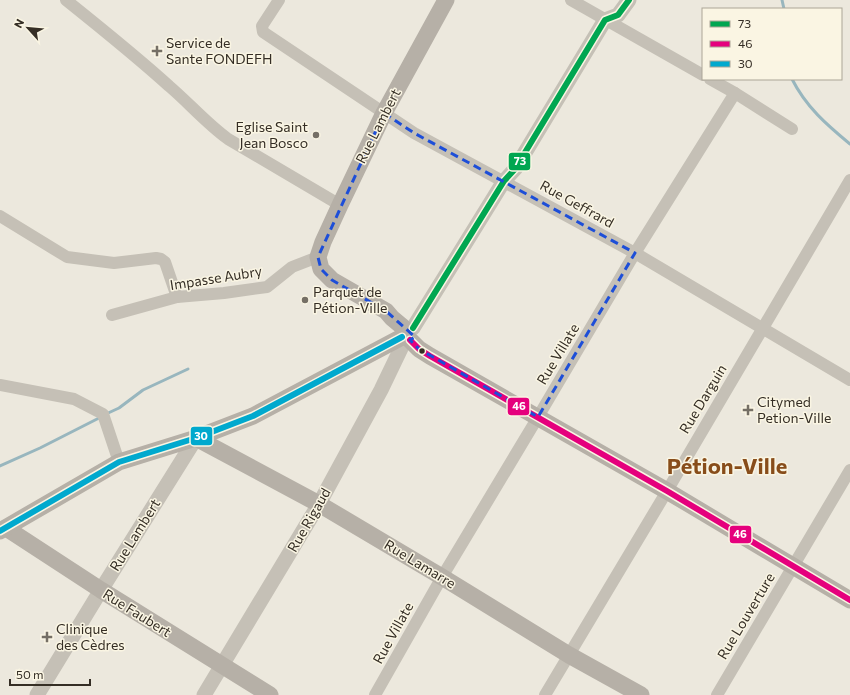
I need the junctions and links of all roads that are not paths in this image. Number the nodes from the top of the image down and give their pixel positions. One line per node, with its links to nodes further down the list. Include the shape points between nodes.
1 (66, 0): 14 (street, via 170,86 217,131)
2 (279, 0): 10 (street, Rue Geffrard, via 262,26 263,32)
3 (446, 0): 10 (main road, Rue Lambert)
4 (571, 0): 6 (street)
5 (629, 0): 6 (street, Rue Rigaud, via 618,15)
6 (606, 20): 7 (street); 13 (street, Rue Rigaud, via 515,169)
7 (702, 74)
8 (712, 80): 9 (street)
9 (735, 93): 11 (street); 16 (street, Rue Villate)
10 (384, 112): 13 (street, Rue Geffrard, via 414,133); 14 (main road, Rue Lambert)
11 (792, 129)
12 (850, 180): 20 (street, Rue Darguin)
13 (504, 181): 16 (street, Rue Geffrard); 21 (street, Rue Rigaud)
14 (340, 205): 17 (main road, Rue Lambert)
15 (0, 216): 18 (street, via 67,257 114,263 161,259 165,262)
16 (635, 253): 20 (street, Rue Geffrard); 24 (street, Rue Villate)
17 (318, 257): 18 (street, Impasse Aubry, via 292,267 267,287); 21 (main road, via 321,270 332,280 386,310)
18 (177, 298): 19 (street, Impasse Aubry)
19 (112, 315)
20 (762, 329): 22 (street, Rue Geffrard); 28 (street, Rue Darguin)
21 (407, 335): 24 (main road, via 419,349 430,356); 25 (main road, via 253,416); 29 (street, Rue Rigaud, via 381,390)
22 (850, 380)
23 (0, 385): 26 (street, via 74,399 103,414)
24 (538, 417): 28 (main road); 32 (street, Rue Villate)
25 (196, 438): 26 (main road); 29 (main road, Rue Lamarre); 33 (street, Rue Lambert)
26 (119, 462): 30 (main road)
27 (850, 470): 31 (street, Rue Louverture)
28 (667, 491): 31 (main road); 35 (street, Rue Darguin)
29 (319, 504): 32 (main road, Rue Lamarre); 36 (street, Rue Rigaud)
30 (3, 529): 33 (main road, Rue Faubert)
31 (793, 566): 34 (main road); 43 (street, Rue Louverture)
32 (442, 577): 35 (main road, Rue Lamarre); 40 (street, Rue Villate)
33 (101, 590): 36 (main road, Rue Faubert); 37 (street, Rue Lambert)
34 (850, 600)
35 (569, 655): 41 (street, Rue Darguin); 42 (main road, Rue Lamarre)
36 (222, 665): 38 (street, Rue Rigaud); 39 (main road, Rue Faubert)
37 (37, 695)
38 (204, 695)
39 (270, 695)
40 (375, 695)
41 (545, 695)
42 (642, 695)
43 (717, 695)

